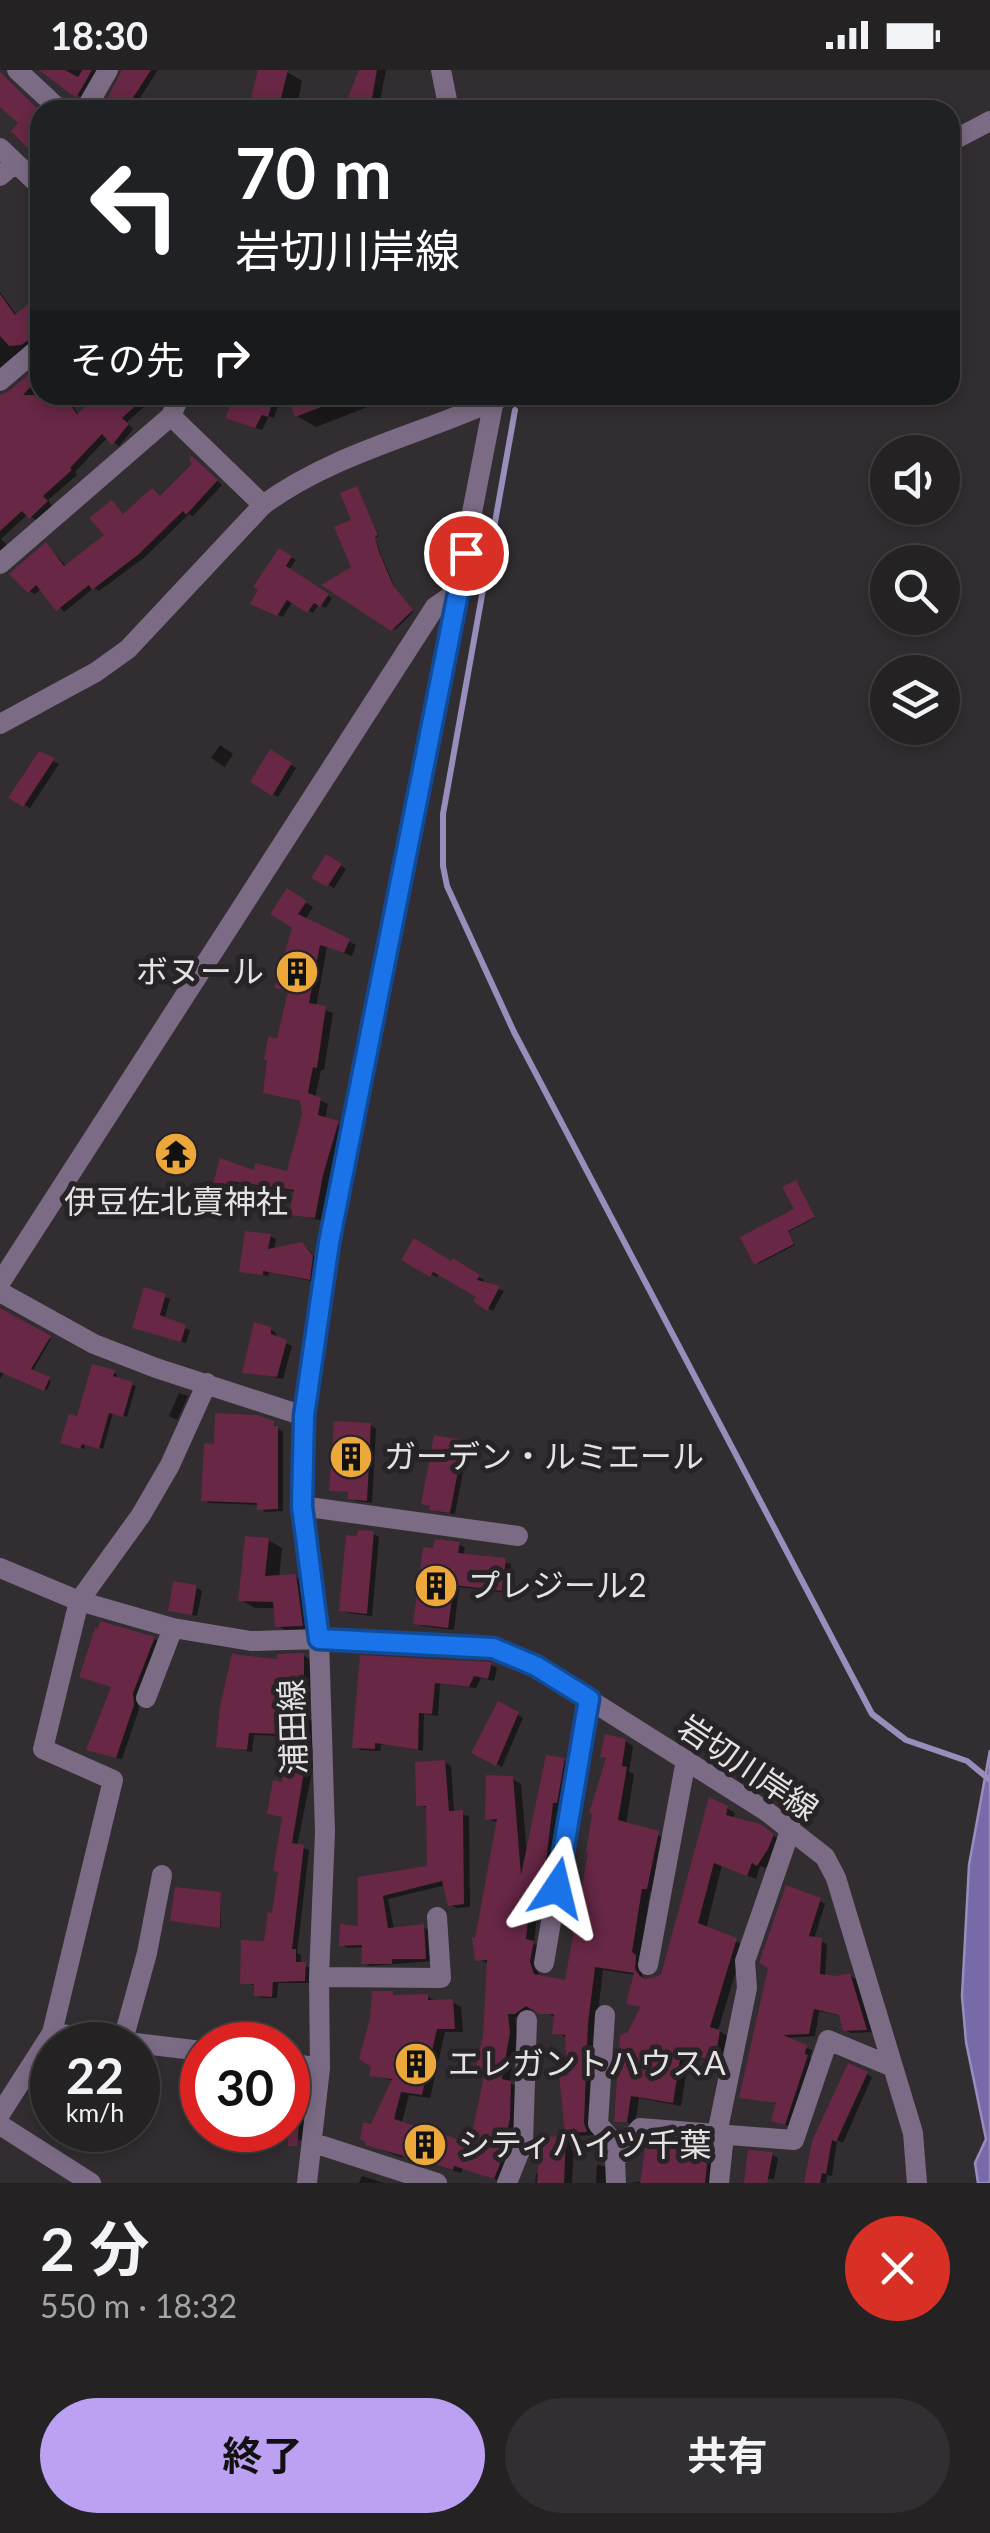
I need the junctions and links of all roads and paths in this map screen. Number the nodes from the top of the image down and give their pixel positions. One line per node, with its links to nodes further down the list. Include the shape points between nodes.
1 (18, 70): 4 (street)
2 (108, 70): 5 (street)
3 (441, 70): 6 (street)
4 (50, 100)
5 (91, 100)
6 (447, 100)
7 (990, 121): 8 (street)
8 (960, 137)
9 (5, 162): 10 (street)
10 (30, 179)
11 (30, 356): 12 (street)
12 (0, 381)
13 (176, 405): 16 (street)
14 (480, 405): 17 (street, via 319,471)
15 (497, 405): 19 (street, 浦田線)
16 (172, 416): 17 (street); 18 (street)
17 (263, 504): 20 (street, via 128,648)
18 (0, 564)
19 (458, 591): 21 (street, via 435,607); 24 (street, 浦田線, via 329,1243)
20 (0, 724)
21 (0, 1283)
22 (0, 1292): 23 (street, via 94,1344)
23 (206, 1383): 24 (street); 28 (street, via 170,1465)
24 (304, 1416): 25 (street, 浦田線)
25 (302, 1506): 26 (street); 30 (street, 浦田線)
26 (518, 1536)
27 (0, 1568): 28 (street, 岩切川岸線)
28 (79, 1601): 29 (street, 岩切川岸線); 42 (street, via 43,1750 112,1780)
29 (172, 1628): 30 (street, 岩切川岸線, via 251,1641); 31 (street)
30 (319, 1639): 32 (street, 岩切川岸線, via 493,1648); 39 (street, 浦田線, via 325,1814)
31 (146, 1698)
32 (589, 1699): 33 (street, 岩切川岸線); 37 (street)
33 (686, 1760): 34 (street, 岩切川岸線); 38 (street)
34 (791, 1828): 45 (street, 岩切川岸線, via 825,1857 836,1878); 50 (street, via 745,1960 747,1988)
35 (162, 1876): 43 (street)
36 (437, 1917): 39 (street, via 442,1978)
37 (544, 1963)
38 (648, 1965)
39 (320, 1977): 47 (street, 浦田線)
40 (605, 2015): 52 (street, via 598,2124)
41 (527, 2020): 56 (street, via 523,2143)
42 (54, 2022)
43 (129, 2022)
44 (310, 2066): 47 (street)
45 (893, 2066): 50 (street, via 828,2040 794,2140); 59 (street, 岩切川岸線, via 912,2133)
46 (30, 2067): 48 (street)
47 (320, 2068): 51 (street, 浦田線)
48 (0, 2114)
49 (0, 2125): 53 (street)
50 (720, 2134): 52 (street, via 640,2128); 58 (street)
51 (314, 2143): 54 (street, 浦田線); 55 (street)
52 (622, 2152): 57 (street)
53 (90, 2183)
54 (307, 2183)
55 (437, 2183)
56 (507, 2183)
57 (616, 2183)
58 (719, 2183)
59 (917, 2183)

